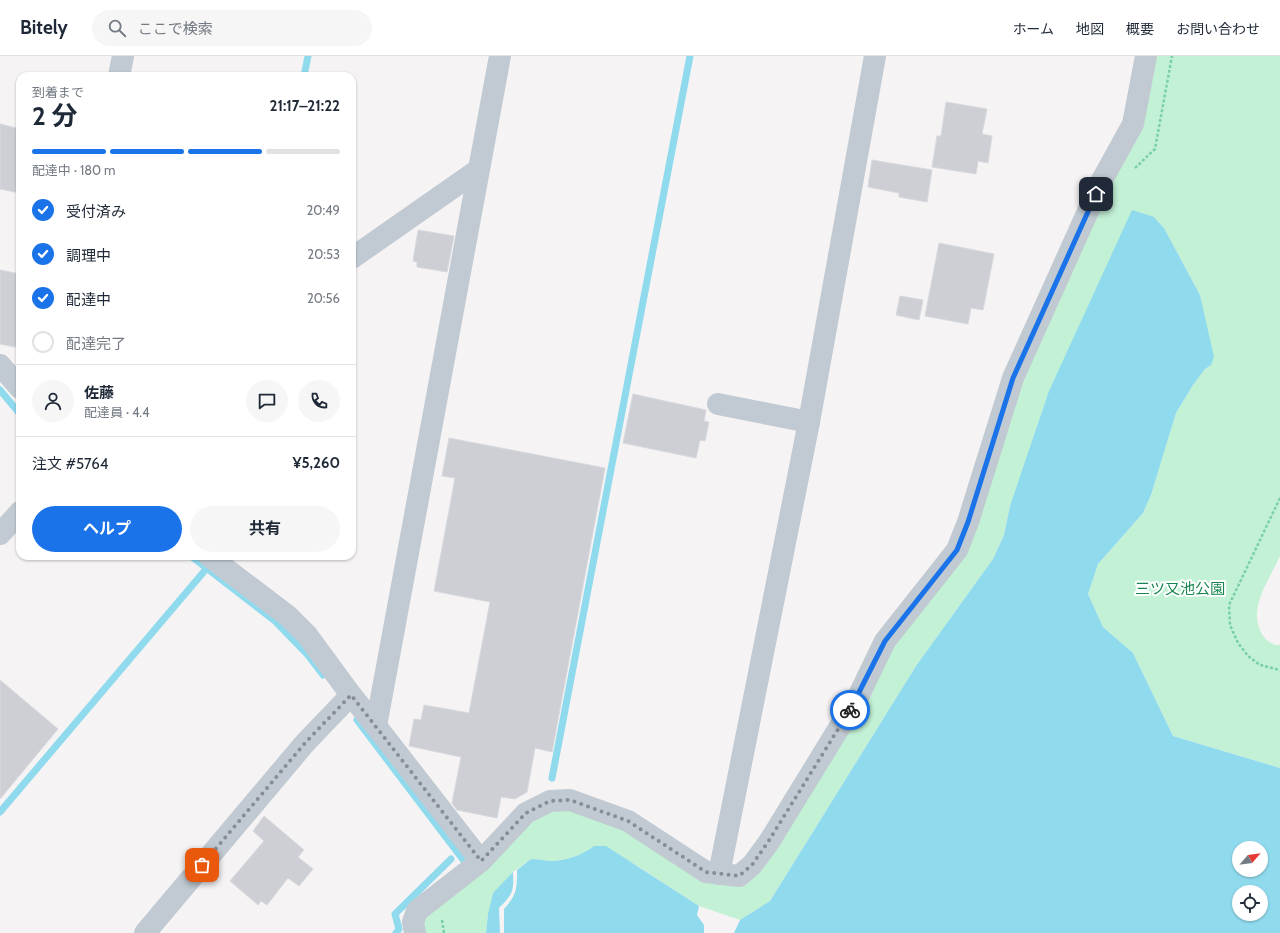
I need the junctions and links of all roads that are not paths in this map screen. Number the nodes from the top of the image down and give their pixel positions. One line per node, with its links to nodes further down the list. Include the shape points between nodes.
1 (123, 56): 5 (street)
2 (500, 56): 6 (street)
3 (875, 56): 11 (street)
4 (1146, 56): 18 (street, via 1133,124 1102,180 1013,378 957,550 885,641 858,697 752,865 739,876)
5 (120, 72)
6 (478, 170): 7 (street); 16 (street)
7 (356, 255)
8 (0, 365): 9 (street)
9 (16, 383)
10 (718, 404): 11 (street)
11 (809, 422): 18 (street)
12 (16, 516): 13 (street)
13 (0, 534)
14 (214, 560): 15 (street, via 288,616 307,635)
15 (351, 695): 16 (street); 19 (street, via 305,743)
16 (376, 726): 17 (street)
17 (481, 861): 18 (street, via 526,813 550,801 570,800 628,821 706,872); 20 (street, via 418,911 413,922)
18 (719, 874)
19 (145, 933)
20 (415, 933)

